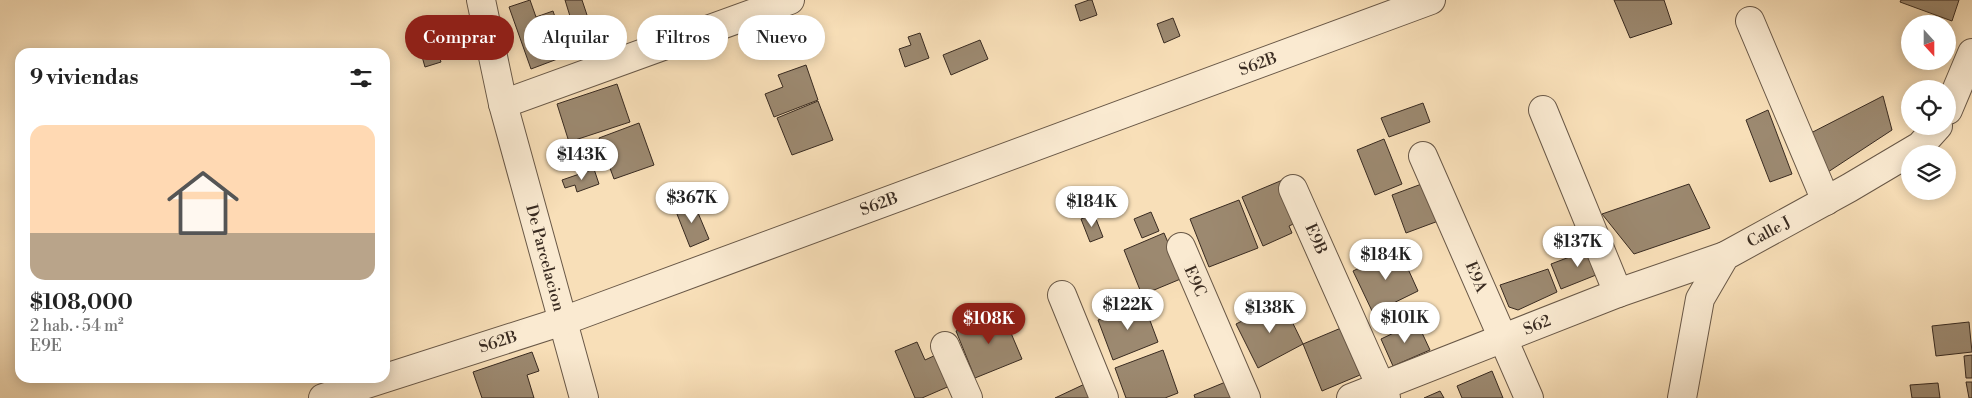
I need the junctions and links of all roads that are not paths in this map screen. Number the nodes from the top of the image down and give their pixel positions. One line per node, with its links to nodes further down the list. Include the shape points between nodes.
1 (481, 0): 7 (street, De Parcelacion)
2 (790, 0): 7 (street)
3 (1430, 0): 17 (street, S62B)
4 (1750, 21): 12 (street)
5 (1972, 53): 6 (street)
6 (1956, 91)
7 (503, 104): 17 (street, De Parcelacion)
8 (1543, 110): 15 (street)
9 (1930, 135): 12 (street, Calle J, via 1920,146)
10 (1423, 156): 18 (street, E9A)
11 (1293, 189): 21 (street, E9B)
12 (1826, 201): 14 (street, Calle J)
13 (1181, 247): 26 (street, E9C)
14 (1725, 256): 15 (street, S62); 29 (street, via 1700,299)
15 (1618, 293): 18 (street, S62)
16 (1062, 295): 25 (street)
17 (562, 321): 20 (street, S62B); 23 (street, De Parcelacion)
18 (1503, 339): 21 (street, S62); 28 (street, E9A)
19 (945, 346): 24 (street)
20 (390, 388): 22 (street, S62B)
21 (1384, 391): 27 (street, S62)
22 (323, 398)
23 (584, 398)
24 (968, 398)
25 (1104, 398)
26 (1246, 398)
27 (1351, 398)
28 (1529, 398)
29 (1682, 398)

